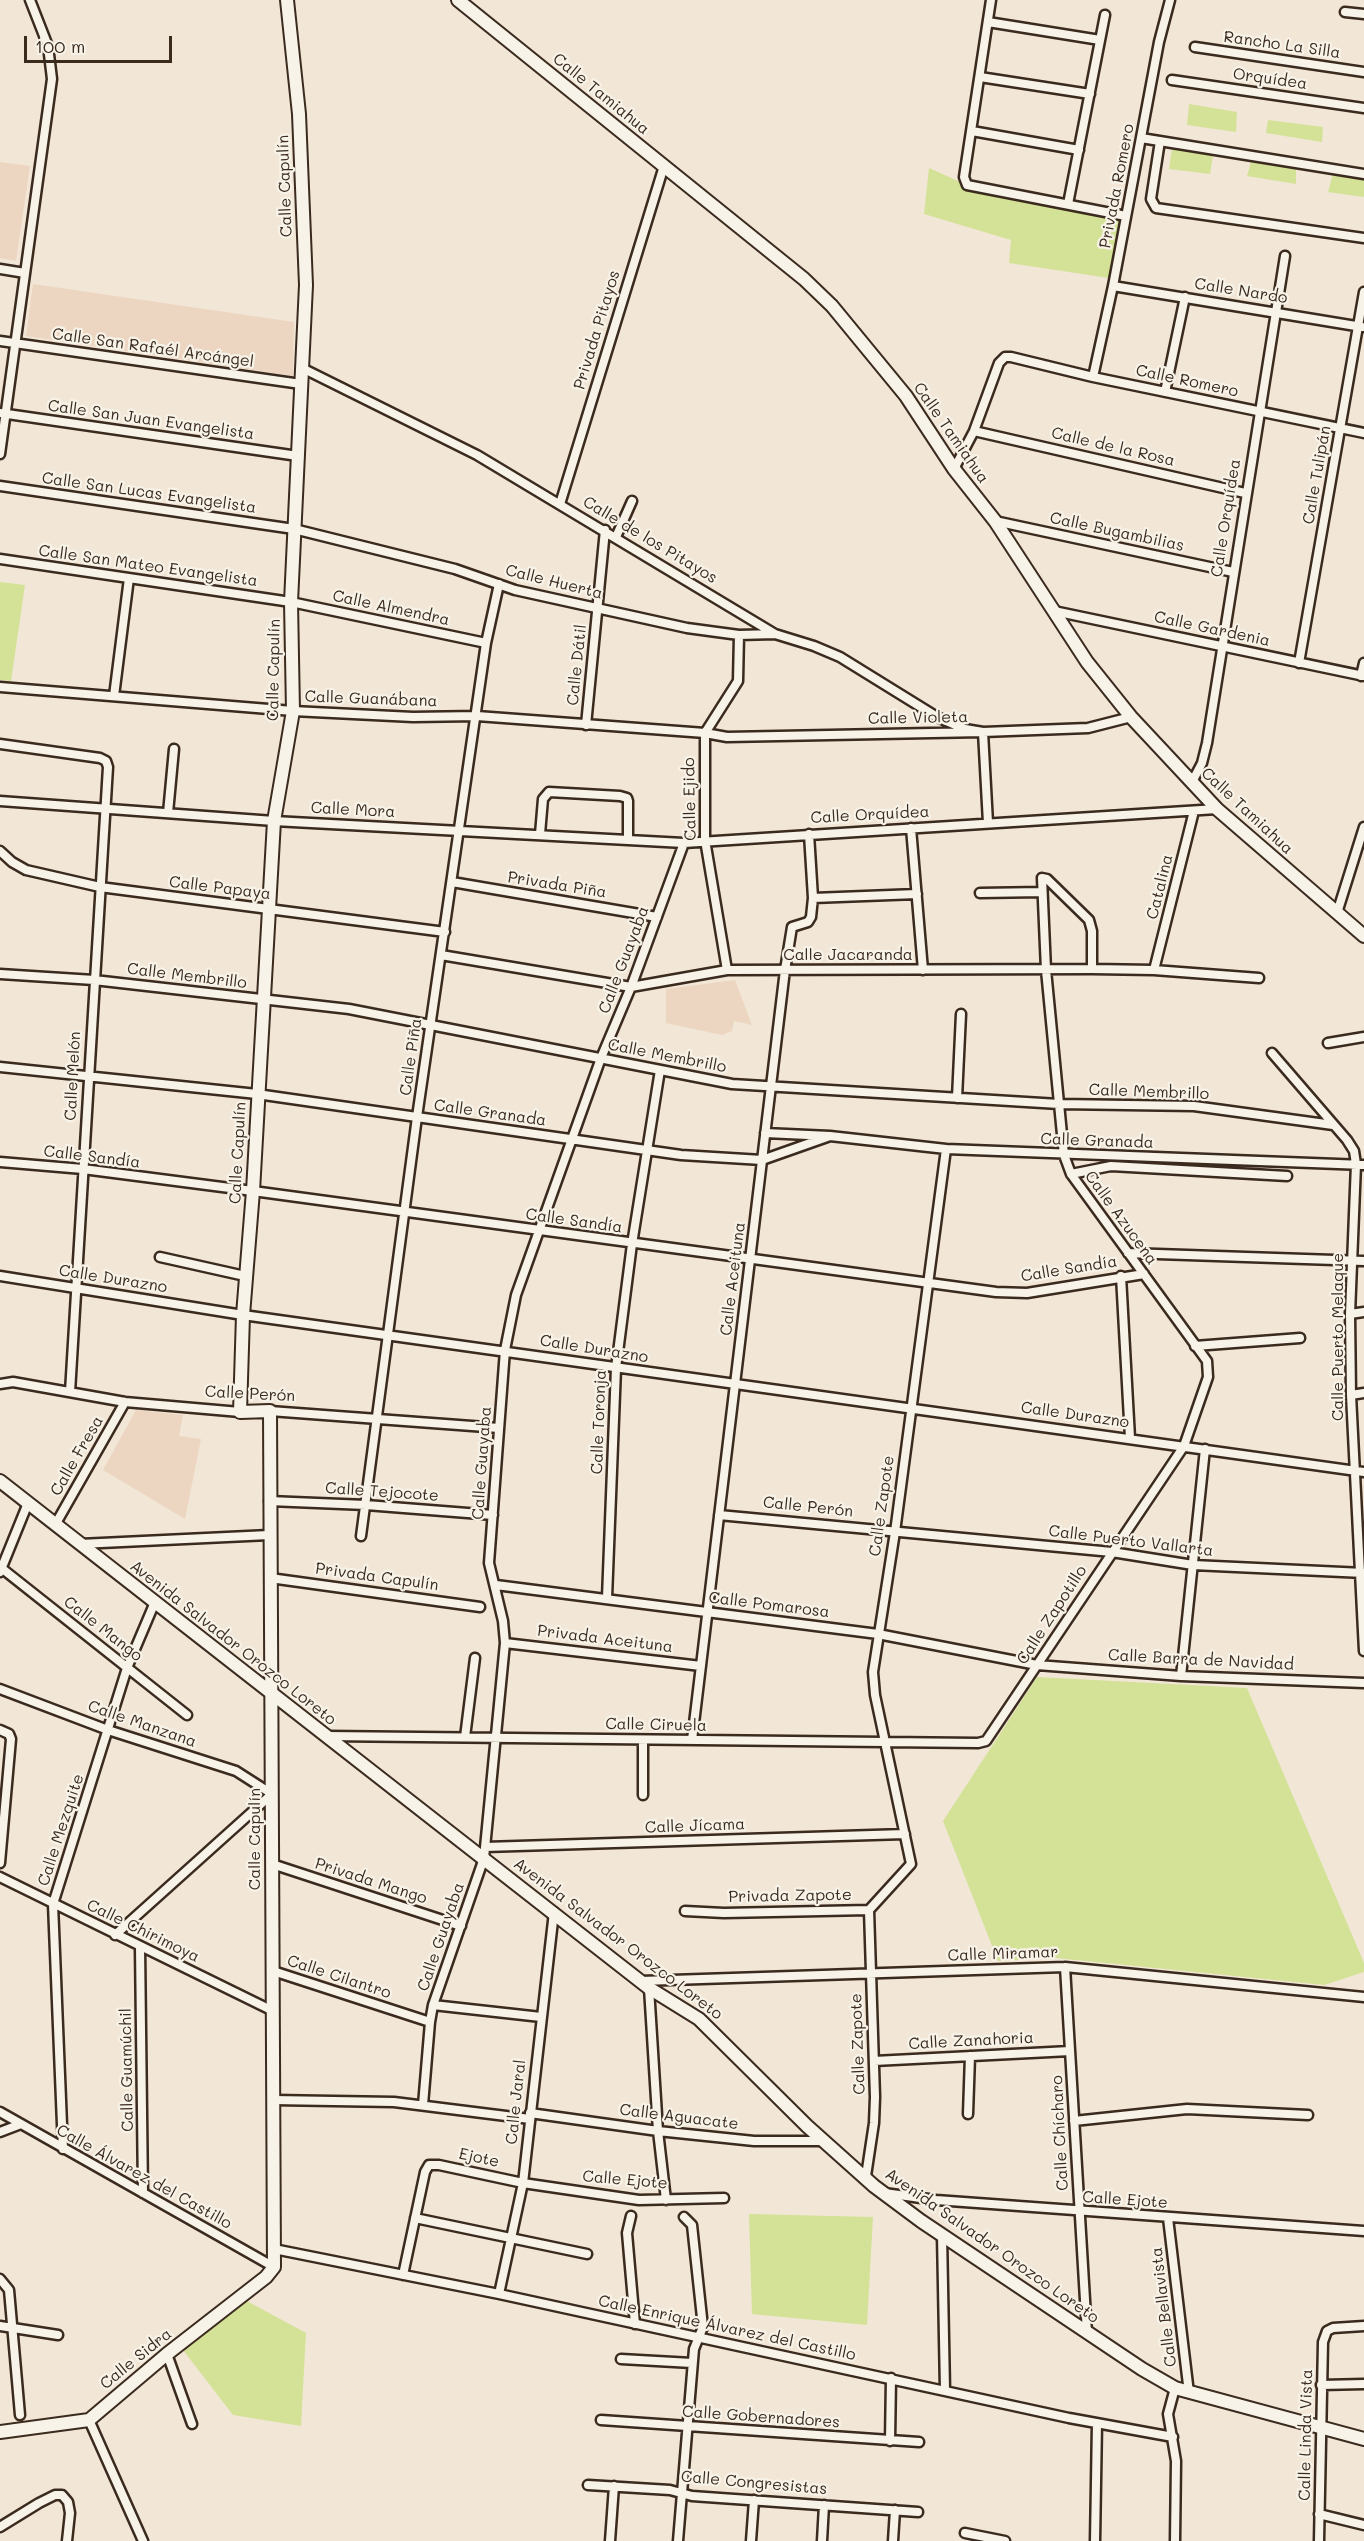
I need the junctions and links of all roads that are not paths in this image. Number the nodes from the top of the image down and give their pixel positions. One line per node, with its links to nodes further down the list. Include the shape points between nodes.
1 (30, 0): 28 (street, via 48,46 51,79)
2 (287, 0): 36 (street, Calle Capulín, via 299,114 306,285)
3 (458, 0): 21 (street, Calle Tamiahua)
4 (991, 0): 9 (street)
5 (1170, 0): 18 (street, Privada Romero)
6 (1345, 12): 7 (street)
7 (1364, 14)
8 (1105, 15): 10 (street)
9 (988, 22): 10 (street); 13 (street)
10 (1100, 40): 15 (street)
11 (1195, 47): 12 (street, Rancho La Silla)
12 (1364, 72)
13 (980, 77): 15 (street); 17 (street)
14 (1172, 80): 16 (street, Orquídea)
15 (1090, 94): 20 (street)
16 (1364, 108)
17 (972, 131): 20 (street); 23 (street, via 964,177 967,185)
18 (1141, 138): 19 (street); 24 (street, Privada Romero)
19 (1160, 141): 22 (street); 25 (street, via 1151,199 1155,208)
20 (1079, 150): 23 (street)
21 (664, 166): 47 (street, Calle Tamiahua, via 832,306 906,396); 51 (street, Privada Pitayos)
22 (1364, 174)
23 (1068, 204): 24 (street)
24 (1126, 216): 29 (street, Privada Romero)
25 (1364, 238)
26 (1285, 256): 32 (street, Calle Orquídea)
27 (0, 269): 28 (street)
28 (25, 273): 35 (street)
29 (1113, 286): 31 (street, Calle Nardo); 37 (street, Privada Romero)
30 (1364, 292): 33 (street, Calle Tulipán)
31 (1185, 297): 32 (street, Calle Nardo); 39 (street)
32 (1275, 311): 33 (street, Calle Nardo); 40 (street, Calle Orquídea)
33 (1361, 327): 42 (street, Calle Tulipán)
34 (0, 341): 35 (street, Calle San Rafaél Arcángel)
35 (15, 343): 38 (street, Calle San Rafaél Arcángel); 41 (street)
36 (302, 368): 38 (street, Calle Capulín); 51 (street, Calle de los Pitayos, via 477,455)
37 (1093, 377): 39 (street, Calle Romero); 43 (street, Calle Romero, via 1005,357 999,363)
38 (301, 384): 46 (street, Calle Capulín)
39 (1164, 392): 40 (street, Calle Romero)
40 (1258, 411): 42 (street, Calle Romero); 49 (street, Calle Orquídea)
41 (3, 414): 45 (street); 46 (street, Calle San Juan Evangelista)
42 (1341, 429): 44 (street, Calle Romero); 67 (street, Calle Tulipán)
43 (974, 431): 47 (street); 49 (street, Calle de la Rosa)
44 (1364, 433)
45 (0, 454)
46 (298, 456): 53 (street, Calle Capulín)
47 (954, 469): 52 (street, Calle Tamiahua)
48 (0, 486): 53 (street, Calle San Lucas Evangelista)
49 (1245, 493): 57 (street, Calle Orquídea)
50 (633, 501): 55 (street)
51 (560, 504): 54 (street, Calle de los Pitayos)
52 (995, 521): 57 (street, Calle Bugambilias); 62 (street, Calle Tamiahua)
53 (294, 530): 59 (street, Calle Huerta, via 455,569); 60 (street, Calle Capulín)
54 (605, 530): 55 (street, Calle de los Pitayos); 61 (street, Calle Dátil)
55 (616, 537): 63 (street, Calle de los Pitayos)
56 (0, 559): 58 (street, Calle San Mateo Evangelista)
57 (1233, 572): 66 (street, Calle Orquídea)
58 (129, 578): 60 (street, Calle San Mateo Evangelista); 71 (street)
59 (499, 584): 61 (street, Calle Huerta); 65 (street, Calle Piña)
60 (291, 602): 65 (street, Calle Almendra); 72 (street, Calle Capulín)
61 (597, 609): 64 (street, Calle Huerta); 75 (street, Calle Dátil)
62 (1053, 611): 66 (street, Calle Gardenia); 74 (street, Calle Tamiahua)
63 (775, 634): 64 (street, Calle Huerta); 76 (street, Calle de los Pitayos, via 840,657 937,717)
64 (739, 635): 77 (street, via 738,681)
65 (486, 643): 73 (street, Calle Piña)
66 (1221, 646): 67 (street, Calle Gardenia); 80 (street, Calle Orquídea, via 1207,743)
67 (1299, 663): 69 (street, Calle Gardenia)
68 (1364, 663): 69 (street)
69 (1363, 676)
70 (0, 687): 71 (street, Calle Guanábana)
71 (114, 696): 72 (street, Calle Guanábana)
72 (293, 711): 73 (street, Calle Guanábana); 86 (street, Calle Capulín)
73 (477, 716): 75 (street, Calle Guanábana); 90 (street, Calle Piña)
74 (1131, 717): 76 (street, Calle Violeta, via 1088,728); 80 (street, Calle Tamiahua)
75 (586, 725): 77 (street, Calle Guanábana)
76 (983, 732): 77 (street, Calle Violeta, via 727,737); 87 (street)
77 (705, 733): 94 (street, Calle Ejido)
78 (0, 744): 83 (street, Calle Melón, via 106,761)
79 (174, 749): 85 (street)
80 (1192, 782): 82 (street, Calle Tamiahua)
81 (0, 801): 83 (street, Calle Mora)
82 (1216, 809): 84 (street, Calle Orquídea); 104 (street, Calle Tamiahua)
83 (104, 810): 85 (street, Calle Mora); 98 (street, Calle Melón)
84 (1194, 811): 87 (street, Calle Orquídea); 114 (street, Catalina)
85 (168, 813): 86 (street, Calle Mora)
86 (274, 820): 90 (street, Calle Mora); 103 (street, Calle Capulín)
87 (988, 823): 89 (street, Calle Orquídea)
88 (1364, 826): 104 (street)
89 (911, 828): 92 (street, Calle Orquídea); 101 (street)
90 (460, 831): 91 (street, Calle Mora); 97 (street, Calle Piña)
91 (540, 834): 93 (street, Calle Mora); 93 (street, via 546,793 620,796 627,798)
92 (809, 834): 94 (street, Calle Orquídea); 102 (street, Calle Aceituna)
93 (627, 840): 95 (street, Calle Mora)
94 (705, 840): 95 (street, Calle Mora); 110 (street, Calle Ejido)
95 (684, 843): 105 (street, Calle Guayaba)
96 (0, 850): 98 (street, Calle Papaya, via 26,870)
97 (452, 882): 105 (street, Privada Piña); 106 (street, Calle Piña)
98 (99, 888): 103 (street, Calle Papaya); 117 (street, Calle Melón)
99 (1042, 892): 100 (street); 109 (street, Calle Azucena, via 1042,878 1089,920); 113 (street, Calle Azucena)
100 (980, 893)
101 (917, 894): 102 (street); 112 (street)
102 (813, 898): 111 (street, Calle Aceituna, via 810,920 792,927)
103 (268, 909): 106 (street, Calle Papaya); 119 (street, Calle Capulín)
104 (1337, 913): 107 (street, Calle Tamiahua)
105 (657, 917): 118 (street, Calle Guayaba)
106 (444, 932): 108 (street, Calle Piña)
107 (1364, 936)
108 (441, 955): 118 (street, Calle Jacaranda); 121 (street, Calle Piña)
109 (1092, 969): 113 (street, Calle Jacaranda); 114 (street, Calle Jacaranda)
110 (727, 970): 111 (street, Calle Jacaranda); 118 (street, Calle Jacaranda)
111 (784, 970): 112 (street, Calle Jacaranda); 129 (street, Calle Aceituna)
112 (923, 970): 113 (street, Calle Jacaranda)
113 (1046, 970): 132 (street, Calle Azucena)
114 (1154, 970): 116 (street, Calle Jacaranda)
115 (0, 974): 117 (street, Calle Membrillo)
116 (1259, 978)
117 (94, 980): 119 (street, Calle Membrillo); 128 (street, Calle Melón)
118 (631, 987): 125 (street, Calle Guayaba)
119 (262, 999): 121 (street, Calle Membrillo, via 349,1009); 130 (street, Calle Capulín)
120 (961, 1014): 131 (street)
121 (430, 1025): 125 (street, Calle Membrillo); 133 (street, Calle Piña)
122 (1364, 1037): 123 (street)
123 (1328, 1043)
124 (1272, 1053): 134 (street, Calle Puerto Melaque)
125 (601, 1058): 127 (street, Calle Membrillo); 137 (street, Calle Guayaba)
126 (0, 1067): 128 (street, Calle Granada)
127 (660, 1070): 129 (street, Calle Membrillo, via 732,1084); 139 (street, Calle Toronja)
128 (88, 1076): 130 (street, Calle Granada); 144 (street, Calle Melón)
129 (771, 1086): 131 (street, Calle Membrillo); 135 (street, Calle Aceituna)
130 (258, 1094): 133 (street, Calle Granada); 147 (street, Calle Capulín)
131 (957, 1098): 132 (street, Calle Membrillo)
132 (1059, 1104): 134 (street, Calle Membrillo, via 1194,1106); 140 (street, Calle Azucena)
133 (417, 1118): 137 (street, Calle Granada); 148 (street, Calle Piña)
134 (1333, 1125): 143 (street, Calle Puerto Melaque)
135 (765, 1133): 136 (street, Calle Granada); 141 (street, Calle Aceituna)
136 (830, 1136): 138 (street, Calle Granada); 141 (street, Calle Granada)
137 (571, 1140): 139 (street, Calle Granada); 149 (street, Calle Guayaba)
138 (946, 1149): 140 (street, Calle Granada); 160 (street, Calle Zapote)
139 (647, 1150): 141 (street, Calle Granada); 150 (street, Calle Toronja)
140 (1064, 1155): 143 (street, Calle Granada); 145 (street, Calle Azucena)
141 (762, 1160): 153 (street, Calle Aceituna)
142 (0, 1162): 144 (street, Calle Sandía)
143 (1360, 1165): 155 (street, Calle Puerto Melaque)
144 (83, 1169): 147 (street, Calle Sandía); 161 (street, Calle Melón)
145 (1071, 1174): 146 (street, via 1111,1166); 151 (street, Calle Azucena)
146 (1287, 1176)
147 (252, 1191): 148 (street, Calle Sandía); 158 (street, Calle Capulín)
148 (404, 1212): 149 (street, Calle Sandía); 165 (street, Calle Piña)
149 (537, 1230): 150 (street, Calle Sandía); 168 (street, Calle Guayaba, via 516,1295)
150 (632, 1244): 153 (street, Calle Sandía); 169 (street, Calle Toronja)
151 (1128, 1253): 155 (street); 156 (street, Calle Azucena)
152 (160, 1257): 158 (street)
153 (750, 1259): 160 (street, Calle Sandía); 171 (street, Calle Aceituna)
154 (1364, 1261): 155 (street)
155 (1352, 1262): 163 (street, Calle Puerto Melaque)
156 (1144, 1274): 159 (street, Calle Sandía); 167 (street, Calle Azucena)
157 (0, 1276): 161 (street, Calle Durazno)
158 (245, 1276): 164 (street, Calle Capulín)
159 (1121, 1276): 160 (street, Calle Sandía, via 1027,1293); 181 (street)
160 (927, 1283): 176 (street, Calle Zapote)
161 (76, 1288): 164 (street, Calle Durazno); 172 (street, Calle Melón)
162 (1364, 1312): 163 (street)
163 (1350, 1314): 174 (street, Calle Puerto Melaque)
164 (243, 1315): 165 (street, Calle Durazno); 178 (street, Calle Capulín)
165 (387, 1334): 168 (street, Calle Durazno); 179 (street, Calle Piña)
166 (1300, 1338): 167 (street)
167 (1195, 1346): 182 (street, Calle Azucena, via 1207,1361 1208,1377)
168 (505, 1350): 169 (street, Calle Durazno); 180 (street, Calle Guayaba)
169 (616, 1368): 171 (street, Calle Durazno); 202 (street, Calle Toronja)
170 (0, 1384): 172 (street, Calle Perón, via 13,1382)
171 (736, 1385): 176 (street, Calle Durazno); 190 (street, Calle Aceituna)
172 (70, 1392): 175 (street, Calle Perón)
173 (1364, 1393): 174 (street)
174 (1351, 1395): 184 (street, Calle Puerto Melaque)
175 (124, 1402): 178 (street, Calle Perón); 191 (street, Calle Fresa)
176 (910, 1407): 181 (street, Calle Durazno); 192 (street, Calle Zapote)
177 (270, 1410): 178 (street, Calle Perón); 179 (street, Calle Perón); 186 (street, Calle Capulín)
178 (240, 1412)
179 (376, 1418): 180 (street, Calle Perón); 188 (street, Calle Piña)
180 (499, 1428): 189 (street, Calle Guayaba)
181 (1130, 1438): 182 (street, Calle Durazno)
182 (1184, 1446): 183 (street, Calle Durazno); 196 (street, Calle Zapotillo)
183 (1205, 1449): 184 (street, Calle Durazno); 197 (street)
184 (1360, 1472): 199 (street, Calle Puerto Melaque)
185 (0, 1481): 187 (street, Avenida Salvador Orozco Loreto)
186 (269, 1501): 188 (street, Calle Tejocote); 193 (street, Calle Capulín)
187 (28, 1503): 191 (street, Avenida Salvador Orozco Loreto); 198 (street)
188 (366, 1505): 189 (street, Calle Tejocote); 194 (street, Calle Piña)
189 (493, 1515): 201 (street, Calle Guayaba, via 489,1563)
190 (719, 1515): 192 (street, Calle Perón); 205 (street, Calle Aceituna)
191 (55, 1524): 195 (street, Avenida Salvador Orozco Loreto)
192 (895, 1532): 196 (street, Calle Puerto Vallarta); 206 (street, Calle Zapote)
193 (269, 1535): 195 (street); 200 (street, Calle Capulín)
194 (361, 1536)
195 (80, 1544): 203 (street, Avenida Salvador Orozco Loreto)
196 (1112, 1552): 197 (street, Calle Puerto Vallarta); 210 (street, Calle Zapotillo)
197 (1193, 1565): 199 (street, Calle Puerto Vallarta); 213 (street)
198 (1, 1569): 212 (street, Calle Mango)
199 (1362, 1573): 208 (street, Calle Puerto Melaque)
200 (270, 1578): 204 (street, Privada Capulín); 216 (street, Calle Capulín)
201 (496, 1585): 202 (street, Calle Pomarosa); 207 (street, Calle Guayaba)
202 (608, 1598): 205 (street, Calle Pomarosa)
203 (155, 1602): 212 (street, Calle Mezquite); 216 (street, Avenida Salvador Orozco Loreto)
204 (480, 1606)
205 (708, 1613): 206 (street, Calle Pomarosa); 211 (street, Calle Aceituna)
206 (878, 1634): 210 (street, Calle Pomarosa); 225 (street, Calle Zapote, via 873,1672)
207 (505, 1643): 211 (street, Privada Aceituna); 222 (street, Calle Guayaba)
208 (1364, 1651)
209 (475, 1659): 221 (street)
210 (1037, 1665): 213 (street, Calle Barra de Navidad); 226 (street, Calle Zapotillo)
211 (701, 1666): 224 (street, Calle Aceituna)
212 (128, 1668): 217 (street, Calle Mango); 219 (street, Calle Mezquite)
213 (1181, 1676): 214 (street, Calle Barra de Navidad)
214 (1364, 1683)
215 (0, 1689): 219 (street, Calle Manzana)
216 (271, 1694): 220 (street, Avenida Salvador Orozco Loreto); 227 (street, Calle Capulín)
217 (187, 1715)
218 (0, 1730): 231 (street, via 9,1734)
219 (108, 1730): 227 (street, Calle Manzana, via 236,1771); 235 (street, Calle Mezquite)
220 (325, 1736): 221 (street, Calle Ciruela); 230 (street, Avenida Salvador Orozco Loreto)
221 (465, 1737): 222 (street, Calle Ciruela)
222 (495, 1738): 223 (street, Calle Ciruela); 230 (street, Calle Guayaba)
223 (643, 1740): 224 (street, Calle Ciruela); 228 (street)
224 (692, 1740): 225 (street, Calle Ciruela)
225 (885, 1741): 226 (street, Calle Ciruela); 229 (street, Calle Zapote)
226 (986, 1742)
227 (272, 1794): 232 (street, Calle Capulín); 240 (street)
228 (643, 1795)
229 (905, 1834): 230 (street, Calle Jícama); 233 (street, Calle Zapote)
230 (484, 1852): 238 (street, Avenida Salvador Orozco Loreto); 239 (street, Calle Guayaba)
231 (0, 1863)
232 (272, 1864): 239 (street, Privada Mango); 243 (street, Calle Capulín)
233 (911, 1864): 236 (street, Privada Zapote)
234 (0, 1877): 235 (street, Calle Chirimoya)
235 (53, 1904): 240 (street, Calle Chirimoya); 265 (street, Calle Mezquite)
236 (869, 1910): 237 (street, Privada Zapote); 244 (street, Calle Zapote)
237 (685, 1911)
238 (554, 1912): 245 (street, Avenida Salvador Orozco Loreto); 249 (street, Calle Jaral)
239 (461, 1926): 247 (street, Calle Guayaba)
240 (115, 1935): 241 (street, Calle Chirimoya)
241 (140, 1947): 248 (street, Calle Chirimoya); 268 (street, Calle Guamúchil)
242 (1065, 1967): 244 (street, Calle Miramar); 246 (street, Calle Miramar); 251 (street, Calle Chícharo)
243 (273, 1971): 248 (street, Calle Capulín); 250 (street, Calle Cilantro)
244 (871, 1974): 245 (street, Calle Miramar); 253 (street, Calle Zapote)
245 (645, 1985): 262 (street); 264 (street, Avenida Salvador Orozco Loreto, via 699,2019)
246 (1364, 1997)
247 (433, 2005): 249 (street); 250 (street, Calle Guayaba)
248 (273, 2011): 254 (street, Calle Capulín)
249 (540, 2017): 259 (street, Calle Jaral)
250 (430, 2022): 255 (street, Calle Guayaba)
251 (1070, 2051): 252 (street, Calle Zanahoria); 260 (street, Calle Chícharo)
252 (970, 2056): 253 (street, Calle Zanahoria); 257 (street)
253 (874, 2061): 266 (street, Calle Zapote, via 874,2123)
254 (273, 2100): 255 (street, Calle Aguacate); 280 (street, Calle Capulín)
255 (423, 2105): 259 (street, Calle Aguacate)
256 (0, 2112): 261 (street, Calle Álvarez del Castillo)
257 (968, 2114)
258 (1308, 2115): 260 (street, via 1186,2109)
259 (530, 2116): 262 (street, Calle Aguacate); 267 (street, Calle Jaral)
260 (1074, 2121): 272 (street, Calle Chícharo)
261 (21, 2124): 263 (street); 265 (street, Calle Álvarez del Castillo)
262 (658, 2131): 264 (street, Calle Aguacate, via 754,2141); 271 (street)
263 (0, 2132)
264 (824, 2141): 266 (street, Avenida Salvador Orozco Loreto)
265 (63, 2148): 268 (street, Calle Álvarez del Castillo)
266 (866, 2176): 269 (street, Avenida Salvador Orozco Loreto)
267 (523, 2183): 271 (street, Calle Ejote, via 639,2200); 275 (street, Ejote, via 429,2165); 279 (street, Calle Jaral)
268 (144, 2193): 282 (street, Calle Álvarez del Castillo)
269 (884, 2193): 272 (street, Calle Ejote); 278 (street, Avenida Salvador Orozco Loreto)
270 (724, 2198): 271 (street, Calle Ejote)
271 (666, 2200)
272 (1080, 2211): 276 (street, Calle Ejote); 290 (street, Calle Chícharo)
273 (631, 2216): 286 (street, via 627,2233)
274 (684, 2217): 292 (street, via 692,2225 703,2326)
275 (415, 2218): 279 (street); 283 (street)
276 (1168, 2218): 277 (street, Calle Ejote); 301 (street, Calle Bellavista)
277 (1364, 2231)
278 (942, 2235): 290 (street, Avenida Salvador Orozco Loreto); 300 (street)
279 (511, 2239): 281 (street); 285 (street, Calle Jaral)
280 (274, 2249): 282 (street, Calle Capulín); 283 (street, Calle Enrique Álvarez del Castillo)
281 (587, 2254)
282 (274, 2267): 293 (street, Calle Sidra)
283 (403, 2275): 285 (street, Calle Enrique Álvarez del Castillo)
284 (0, 2279): 289 (street, via 9,2290)
285 (499, 2294): 286 (street, Calle Enrique Álvarez del Castillo)
286 (635, 2324): 292 (street, Calle Enrique Álvarez del Castillo)
287 (0, 2326): 289 (street)
288 (1364, 2326): 298 (street, Calle Linda Vista, via 1327,2331)
289 (11, 2328): 291 (street); 302 (street)
290 (1087, 2333): 299 (street, Avenida Salvador Orozco Loreto)
291 (58, 2335)
292 (699, 2338): 295 (street); 296 (street, Calle Enrique Álvarez del Castillo)
293 (167, 2354): 303 (street, Calle Sidra); 306 (street)
294 (621, 2359): 295 (street)
295 (692, 2362): 307 (street)
296 (891, 2378): 300 (street, Calle Enrique Álvarez del Castillo); 312 (street)
297 (1364, 2384): 298 (street)
298 (1321, 2385): 308 (street, Calle Linda Vista)
299 (1175, 2388): 301 (street, Avenida Salvador Orozco Loreto); 310 (street, Calle Bellavista, via 1168,2414)
300 (945, 2390): 305 (street, Calle Enrique Álvarez del Castillo)
301 (1189, 2393): 308 (street, Avenida Salvador Orozco Loreto)
302 (20, 2415)
303 (89, 2420): 309 (street); 326 (street)
304 (601, 2420): 307 (street, Calle Gobernadores)
305 (1097, 2422): 310 (street, Calle Enrique Álvarez del Castillo); 333 (street)
306 (192, 2424)
307 (687, 2427): 312 (street, Calle Gobernadores); 316 (street)
308 (1320, 2428): 311 (street, Avenida Salvador Orozco Loreto); 321 (street, Calle Linda Vista)
309 (0, 2432)
310 (1173, 2437): 334 (street, Calle Bellavista)
311 (1364, 2439)
312 (890, 2441): 313 (street, Calle Gobernadores)
313 (919, 2442)
314 (588, 2485): 315 (street, Calle Congresistas)
315 (614, 2486): 316 (street, Calle Congresistas); 327 (street)
316 (681, 2493): 317 (street, Calle Congresistas); 328 (street)
317 (754, 2500): 318 (street, Calle Congresistas); 329 (street)
318 (824, 2505): 319 (street, Calle Congresistas); 330 (street)
319 (895, 2510): 320 (street, Calle Congresistas); 331 (street)
320 (918, 2512)
321 (1319, 2514): 322 (street); 335 (street, Calle Linda Vista)
322 (1364, 2525)
323 (0, 2527): 325 (street, via 39,2503 62,2495 70,2513)
324 (965, 2533): 332 (street)
325 (67, 2541)
326 (143, 2541)
327 (610, 2541)
328 (678, 2541)
329 (752, 2541)
330 (822, 2541)
331 (893, 2541)
332 (1005, 2541)
333 (1095, 2541)
334 (1175, 2541)
335 (1319, 2541)

